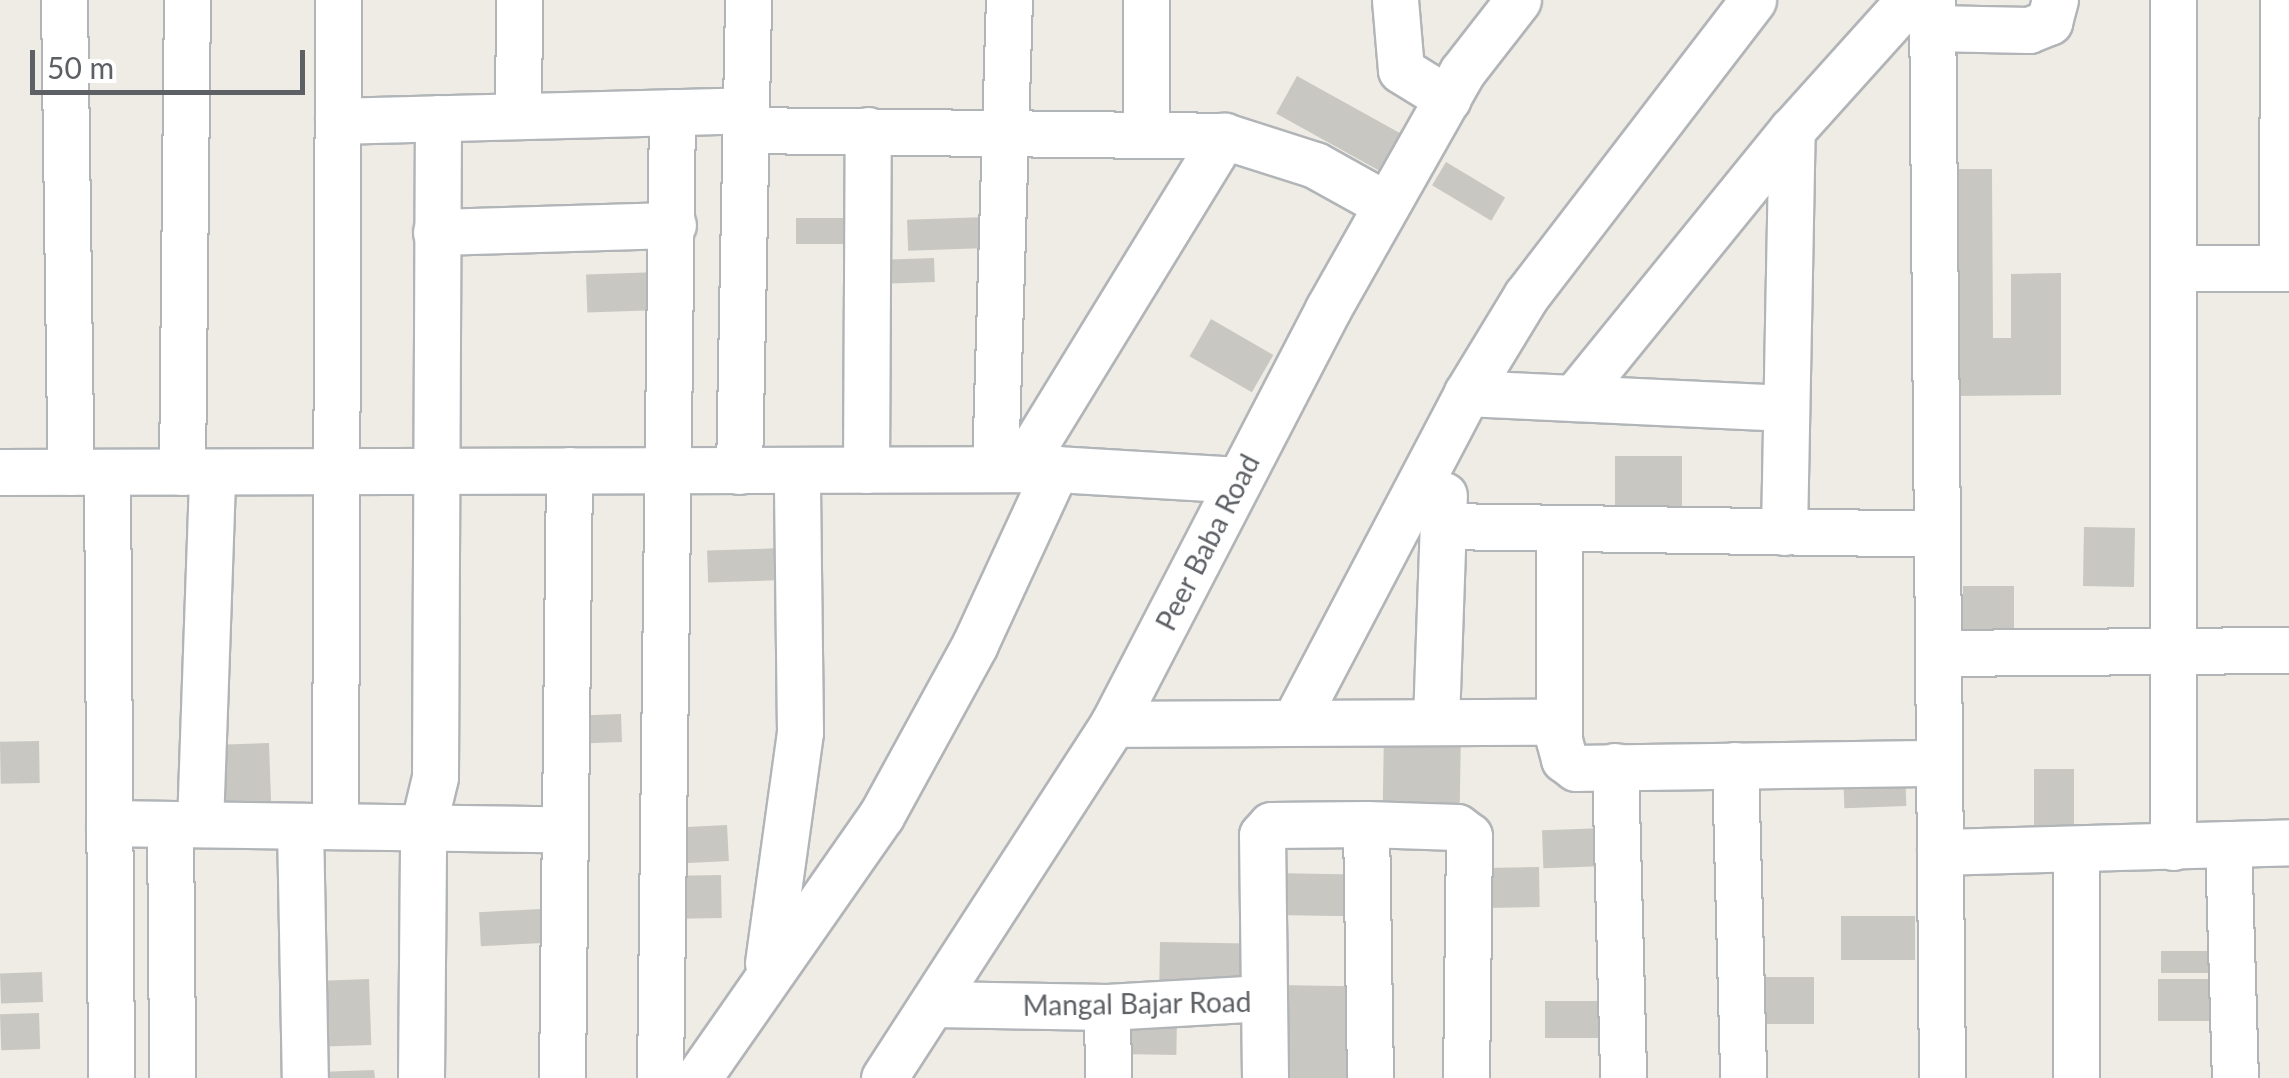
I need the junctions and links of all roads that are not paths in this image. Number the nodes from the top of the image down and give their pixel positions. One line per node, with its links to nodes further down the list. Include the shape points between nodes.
1 (64, 0): 42 (street)
2 (187, 0): 43 (street)
3 (338, 0): 20 (street)
4 (518, 0): 17 (street)
5 (748, 0): 19 (street)
6 (1009, 0): 21 (street)
7 (1146, 0): 24 (street)
8 (1395, 0): 15 (street, via 1401,70)
9 (1518, 0): 15 (street, Peer Baba Road, via 1485,36)
10 (1752, 0): 31 (street, via 1526,296)
11 (2055, 0): 14 (street, via 2048,22 2028,30)
12 (2173, 0): 29 (street)
13 (2283, 0): 30 (street)
14 (1924, 10): 23 (street); 50 (street)
15 (1448, 99): 26 (street, Peer Baba Road)
16 (672, 112): 17 (street); 19 (street); 27 (street)
17 (518, 116): 18 (street)
18 (438, 118): 20 (street); 28 (street)
19 (745, 120): 22 (street); 38 (street)
20 (338, 121): 44 (street)
21 (1005, 129): 22 (street); 24 (street); 35 (street)
22 (868, 130): 39 (street)
23 (1792, 130): 32 (street); 33 (street)
24 (1146, 134): 25 (street)
25 (1224, 136): 26 (street, via 1315,165); 35 (street)
26 (1387, 205): 46 (street, Peer Baba Road)
27 (672, 225): 28 (street); 37 (street)
28 (436, 232): 40 (street)
29 (2175, 268): 30 (street); 52 (street)
30 (2286, 268)
31 (1467, 393): 32 (street); 34 (street)
32 (1574, 398): 33 (street)
33 (1786, 408): 49 (street)
34 (1446, 443): 47 (street); 54 (street)
35 (1024, 469): 39 (street); 46 (street); 72 (street, via 975,644 881,816)
36 (569, 470): 37 (street); 40 (street); 66 (street)
37 (672, 470): 38 (street); 81 (street)
38 (739, 470): 45 (street)
39 (866, 470): 45 (street)
40 (432, 471): 44 (street); 65 (street, via 435,777)
41 (0, 472): 42 (street)
42 (89, 472): 43 (street); 61 (street)
43 (197, 472): 44 (street); 62 (street)
44 (337, 472): 64 (street)
45 (798, 472): 72 (street, via 800,732)
46 (1239, 480): 57 (street, Peer Baba Road)
47 (1443, 526): 48 (street); 55 (street)
48 (1558, 528): 49 (street); 56 (street)
49 (1784, 532): 50 (street)
50 (1937, 534): 53 (street)
51 (2289, 650): 52 (street)
52 (2174, 652): 53 (street); 69 (street)
53 (1938, 653): 58 (street)
54 (1296, 719): 55 (street); 57 (street)
55 (1436, 721): 56 (street)
56 (1558, 722): 60 (street, via 1564,759 1576,768)
57 (1113, 724): 74 (street, Peer Baba Road)
58 (1939, 763): 59 (street); 71 (street)
59 (1735, 765): 60 (street); 89 (street)
60 (1615, 766): 88 (street)
61 (109, 823): 62 (street); 76 (street)
62 (185, 824): 64 (street); 77 (street)
63 (1366, 824): 73 (street, via 1266,828); 86 (street); 87 (street, via 1457,826 1469,836)
64 (318, 826): 65 (street); 78 (street)
65 (423, 828): 66 (street); 79 (street)
66 (564, 829): 80 (street)
67 (2289, 842): 68 (street)
68 (2228, 844): 69 (street); 92 (street)
69 (2172, 848): 70 (street)
70 (2076, 849): 71 (street); 91 (street)
71 (1940, 852): 90 (street)
72 (766, 975): 82 (street)
73 (1264, 998): 75 (street, Mangal Bajar Road); 85 (street, Mangal Bajar Road)
74 (934, 1004): 75 (street, Mangal Bajar Road); 83 (street, Peer Baba Road)
75 (1107, 1007): 84 (street)
76 (111, 1078)
77 (172, 1078)
78 (305, 1078)
79 (421, 1078)
80 (562, 1078)
81 (660, 1078)
82 (698, 1078)
83 (884, 1078)
84 (1108, 1078)
85 (1265, 1078)
86 (1370, 1078)
87 (1466, 1078)
88 (1623, 1078)
89 (1743, 1078)
90 (1942, 1078)
91 (2076, 1078)
92 (2235, 1078)

